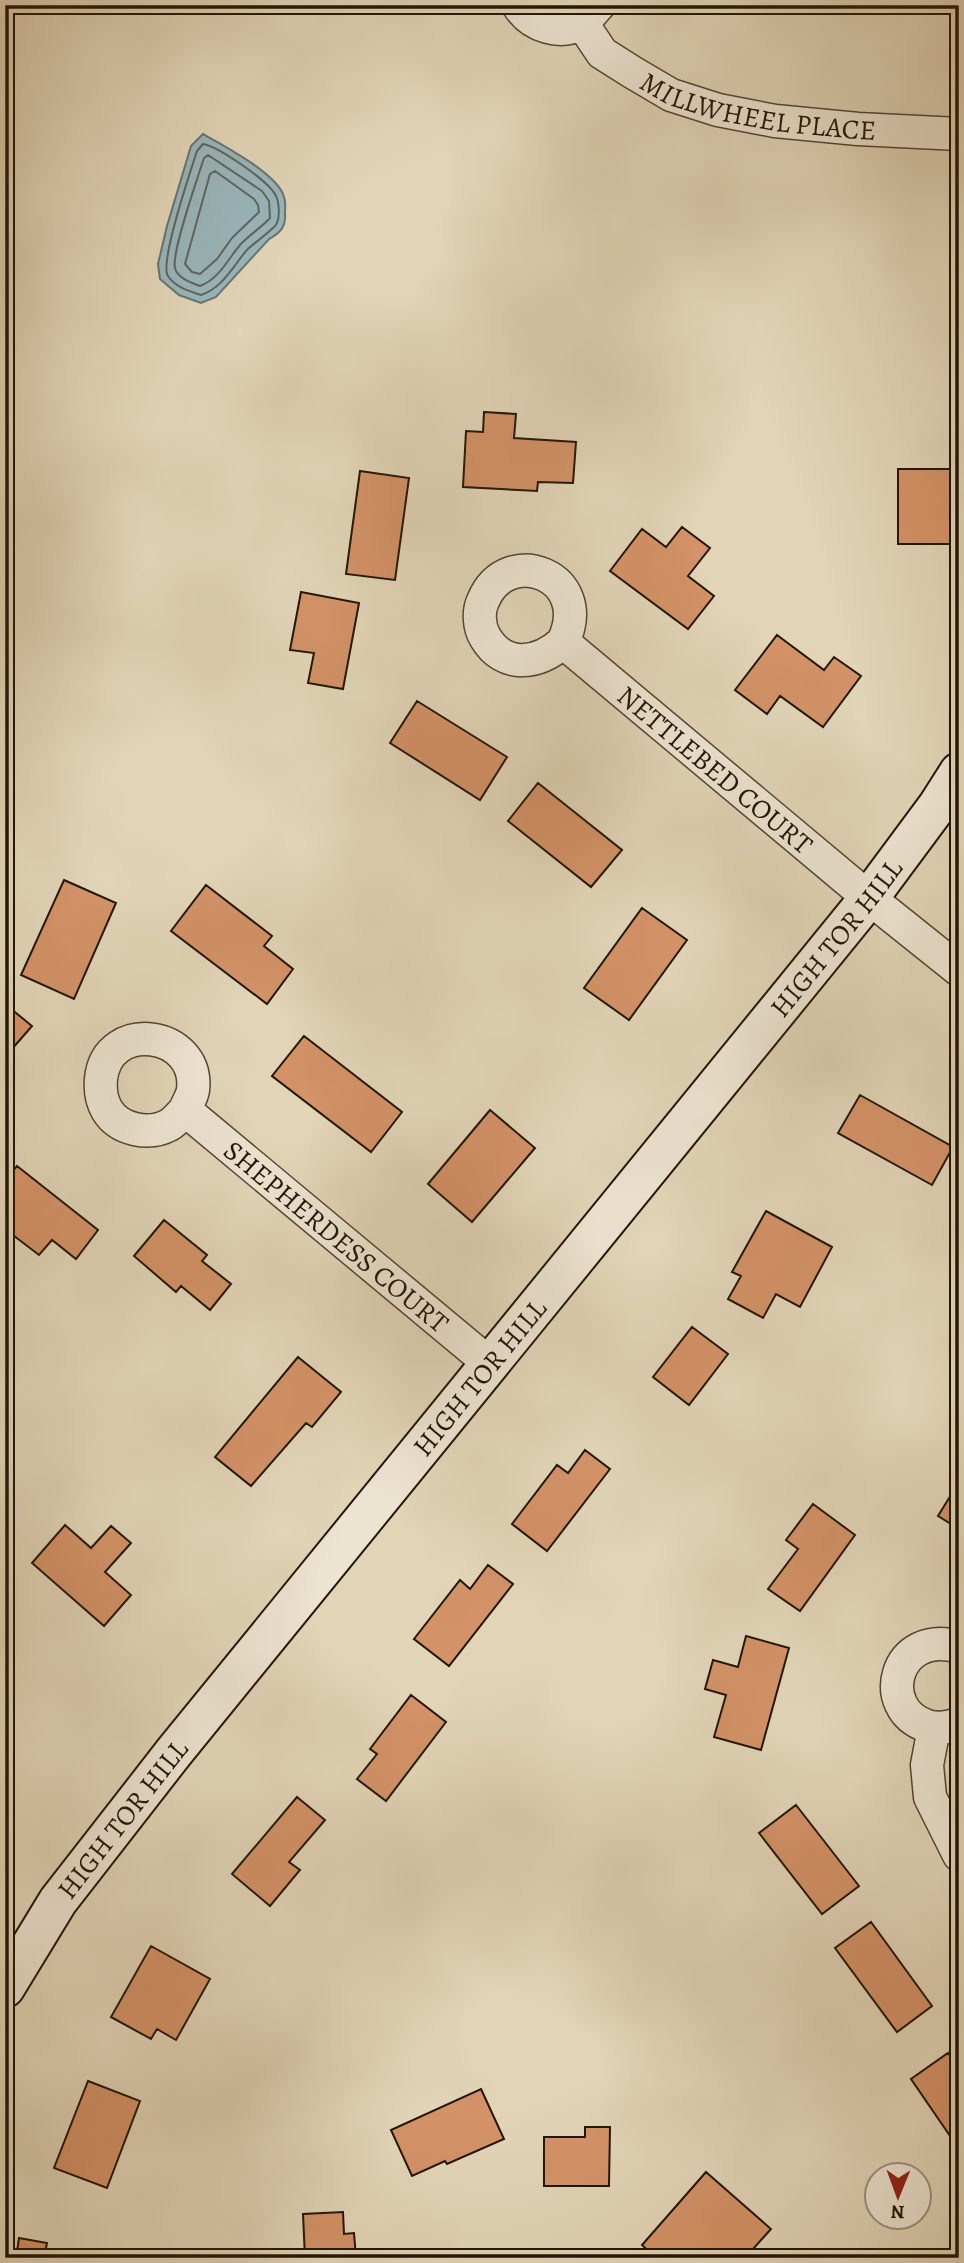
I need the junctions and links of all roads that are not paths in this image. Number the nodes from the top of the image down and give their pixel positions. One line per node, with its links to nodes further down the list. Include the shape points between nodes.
1 (518, 5): 2 (street, MILLWHEEL PLACE, via 538,24 560,29)
2 (590, 14): 3 (street, MILLWHEEL PLACE, via 602,53 671,95 775,121)
3 (959, 134)
4 (563, 642): 6 (street, NETTLEBED COURT)
5 (959, 772): 6 (street, HIGH TOR HILL)
6 (869, 898): 7 (street, NETTLEBED COURT); 9 (street, HIGH TOR HILL)
7 (959, 970)
8 (185, 1111): 9 (street, SHEPHERDESS COURT)
9 (489, 1363): 13 (street, HIGH TOR HILL, via 58,1901)
10 (959, 1647): 11 (street, via 939,1642 921,1646 908,1656 898,1674 897,1693 904,1709 919,1723)
11 (946, 1726): 12 (street, via 927,1765 930,1797)
12 (959, 1855)
13 (5, 1988)

